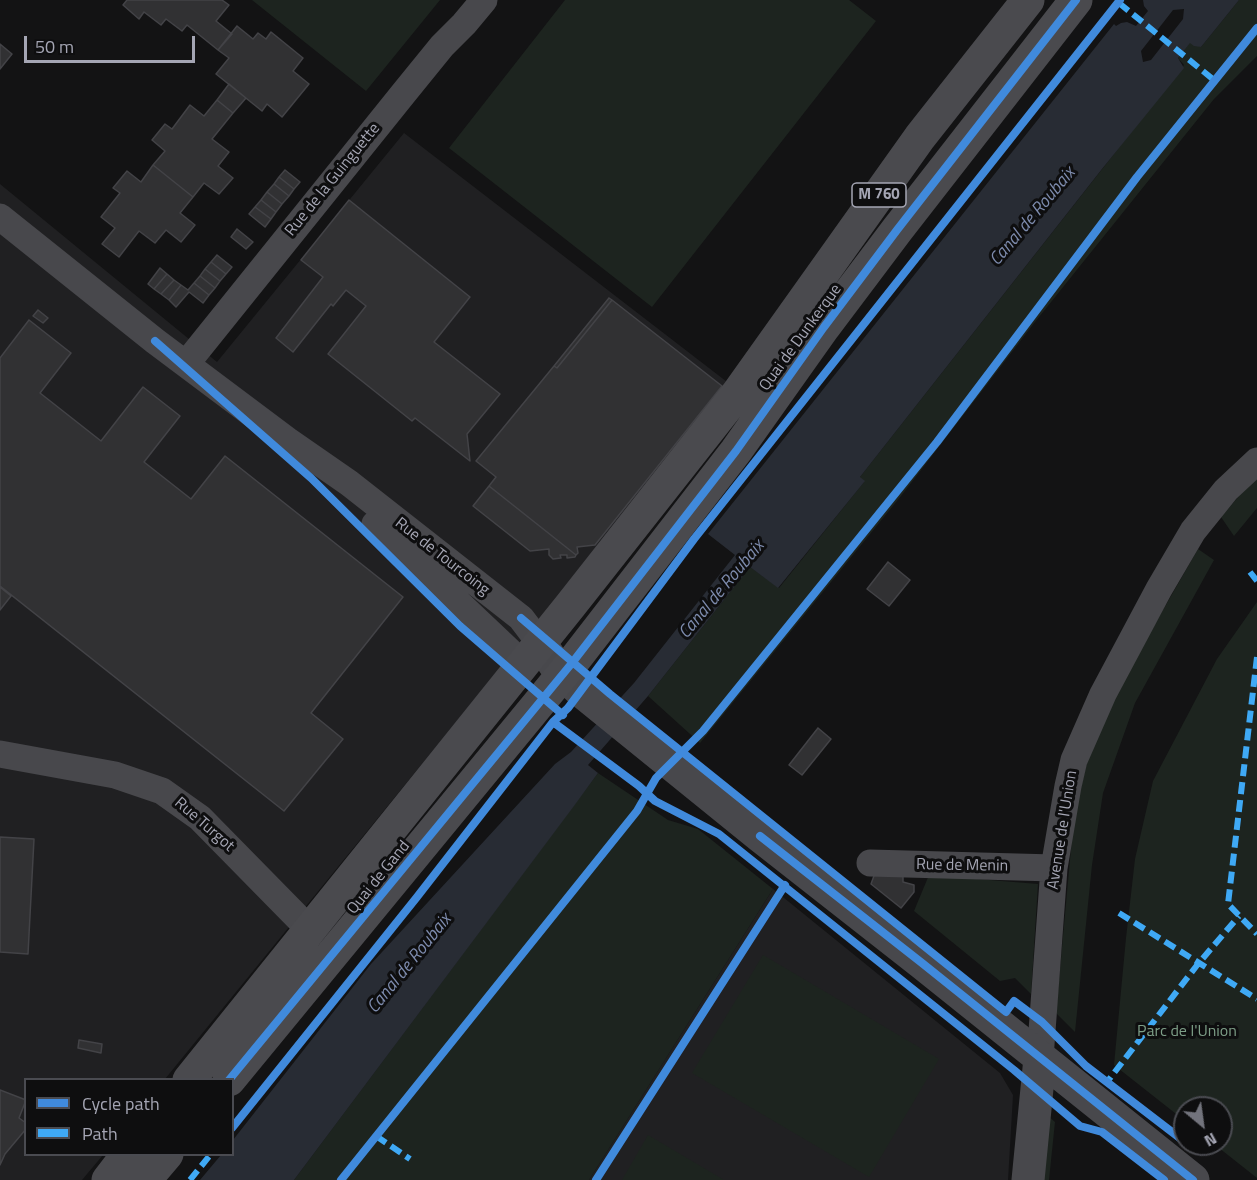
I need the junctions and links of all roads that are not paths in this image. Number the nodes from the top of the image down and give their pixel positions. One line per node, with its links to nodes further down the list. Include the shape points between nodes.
1 (484, 0): 5 (street, Rue de la Guinguette, via 409,86)
2 (1028, 0): 7 (main road, Quai de Dunkerque / M 760, via 920,137 736,394)
3 (1076, 0): 8 (main road, Quai de Dunkerque / M 760, via 824,327)
4 (0, 217): 5 (street, Rue de Tourcoing)
5 (186, 364): 7 (street, Rue de Tourcoing, via 349,483 521,618)
6 (1257, 461): 11 (street, Avenue de l'Union, via 1226,490 1193,531 1103,694 1074,759)
7 (531, 653): 8 (street, Rue de Tourcoing); 12 (main road, Quai de Gand / M 760)
8 (565, 691): 13 (street, Rue de Tourcoing, via 655,764 672,790 760,836); 15 (main road, Quai de Gand / M 760)
9 (0, 754): 12 (street, Rue Turgot, via 115,776 162,791 200,818)
10 (870, 863): 11 (street, Rue de Menin)
11 (1054, 868): 13 (street, Avenue de l'Union)
12 (310, 930): 14 (main road, Quai de Gand / M 760)
13 (1040, 1058): 20 (street, Avenue de l'Union); 21 (street, Rue de Tourcoing)
14 (191, 1078)
15 (231, 1078)
16 (127, 1156): 18 (main road)
17 (166, 1156): 19 (main road)
18 (108, 1180)
19 (145, 1180)
20 (1028, 1180)
21 (1193, 1180)

